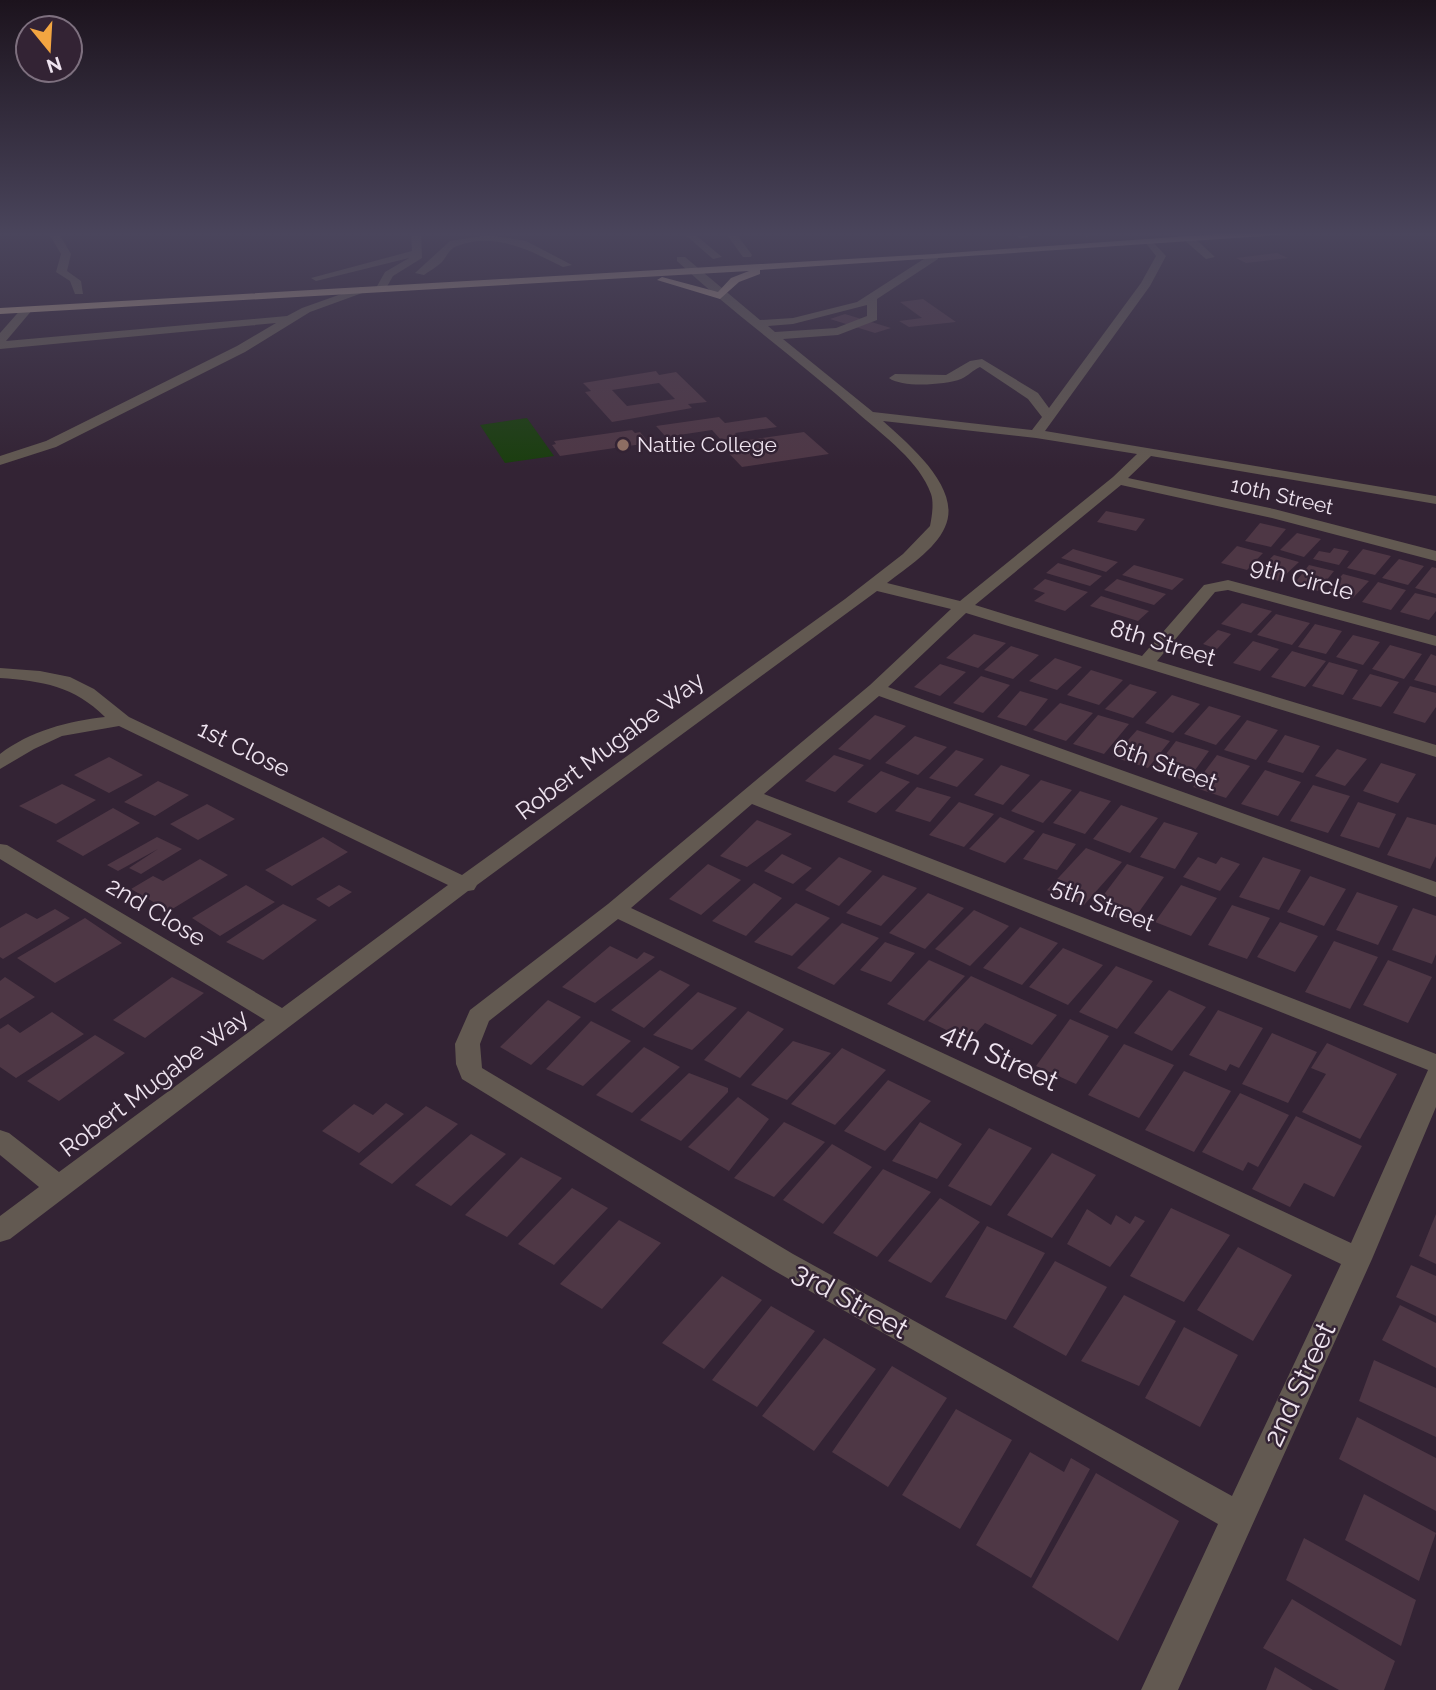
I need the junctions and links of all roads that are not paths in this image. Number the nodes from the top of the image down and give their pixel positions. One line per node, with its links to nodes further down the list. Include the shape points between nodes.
1 (26, 311): 9 (street)
2 (304, 311): 7 (street)
3 (739, 311): 8 (street, Robert Mugabe Way)
4 (831, 311): 8 (street)
5 (873, 311): 8 (street, via 873,318 843,330)
6 (1127, 311): 12 (street)
7 (293, 317): 9 (street); 15 (street, via 241,349 83,429)
8 (763, 330): 11 (street, Robert Mugabe Way)
9 (0, 343)
10 (895, 378): 12 (street, via 951,378 982,363 1033,396)
11 (867, 415): 13 (street); 19 (street, Robert Mugabe Way, via 932,478 939,497 938,526 930,538)
12 (1050, 418): 13 (street)
13 (1036, 434): 14 (street)
14 (1148, 451): 16 (street); 17 (street)
15 (0, 461)
16 (1118, 480): 18 (street, 10th Street); 20 (street)
17 (1436, 500)
18 (1436, 556)
19 (875, 585): 20 (street, 8th Street); 30 (street, Robert Mugabe Way)
20 (963, 607): 22 (street, 8th Street); 24 (street)
21 (1436, 641): 22 (street, 9th Circle, via 1243,587 1217,586 1210,588)
22 (1145, 664): 26 (street, 8th Street)
23 (0, 673): 25 (street, 1st Close, via 69,681)
24 (876, 690): 28 (street); 31 (street, 6th Street)
25 (118, 721): 27 (street, via 55,732); 30 (street, 1st Close)
26 (1436, 751)
27 (0, 763)
28 (750, 796): 32 (street); 34 (street, 5th Street)
29 (0, 850): 33 (street, 2nd Close)
30 (466, 885): 33 (street, Robert Mugabe Way)
31 (1436, 890)
32 (616, 909): 39 (street, 4th Street); 40 (street, 3rd Street, via 479,1016 468,1038 471,1073 783,1262)
33 (284, 1020): 37 (street, Robert Mugabe Way)
34 (1436, 1064)
35 (1436, 1077): 39 (street, 2nd Street)
36 (0, 1140): 37 (street)
37 (58, 1187): 38 (street, Robert Mugabe Way)
38 (0, 1231)
39 (1358, 1259): 40 (street, 2nd Street)
40 (1237, 1517): 41 (street, 2nd Street)
41 (1159, 1690)

